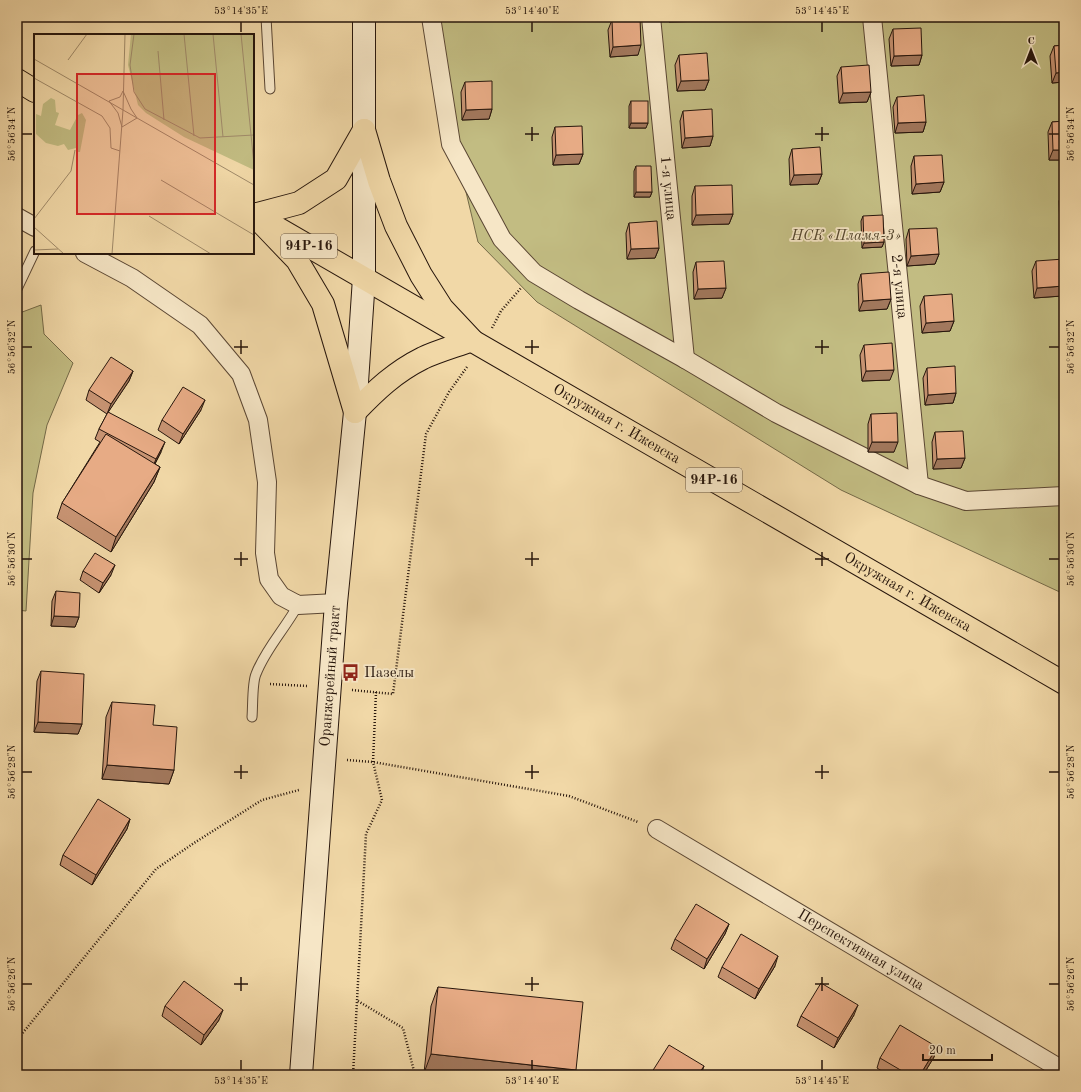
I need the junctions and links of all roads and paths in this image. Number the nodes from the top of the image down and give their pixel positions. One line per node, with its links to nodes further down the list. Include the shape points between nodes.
1 (266, 17): 8 (lane)
2 (364, 17): 9 (street, Оранжерейный тракт)
3 (431, 17): 17 (street, via 451,144 502,239)
4 (651, 17): 21 (street, 1-я улица)
5 (872, 17): 23 (street, 2-я улица)
6 (17, 80): 7 (main road)
7 (34, 90)
8 (270, 90)
9 (364, 130): 10 (main road, via 336,179 299,203); 18 (street, Оранжерейный тракт); 20 (main road, via 396,226 421,275 442,308)
10 (254, 215)
11 (254, 216): 18 (main road, Окружная г. Ижевска / 94Р-16)
12 (254, 216): 22 (main road, via 296,260 324,304)
13 (17, 217): 14 (street)
14 (34, 226)
15 (34, 253): 19 (lane)
16 (87, 254): 26 (street, via 132,278 200,325 240,374 258,420 267,482 265,553 269,579 282,596)
17 (534, 273): 20 (path); 21 (street)
18 (364, 278): 20 (main road, Окружная г. Ижевска / 94Р-16); 22 (street, Оранжерейный тракт)
19 (17, 289)
20 (477, 343): 22 (main road, via 424,358 407,367 376,389); 28 (main road, Окружная г. Ижевска / 94Р-16); 30 (path, via 426,434 393,694)
21 (685, 359): 23 (street, via 776,413)
22 (355, 412): 25 (street, Оранжерейный тракт)
23 (919, 484): 24 (street, via 966,501)
24 (1064, 496)
25 (336, 603): 26 (street); 29 (street, Оранжерейный тракт)
26 (298, 605): 27 (lane, via 272,643 255,675)
27 (254, 683): 29 (path); 31 (lane)
28 (1064, 683)
29 (330, 688): 30 (path); 32 (street, Оранжерейный тракт)
30 (376, 692): 33 (path)
31 (252, 717)
32 (325, 759): 33 (path); 34 (street, Оранжерейный тракт)
33 (373, 762): 35 (path, via 569,796); 36 (path, via 382,800 366,834)
34 (323, 783): 37 (path, via 262,800 156,869); 39 (street, Оранжерейный тракт)
35 (657, 829): 38 (street, Перспективная улица)
36 (358, 1001): 40 (path); 41 (path, via 403,1028)
37 (17, 1040)
38 (1064, 1071)
39 (301, 1075)
40 (353, 1075)
41 (415, 1075)

